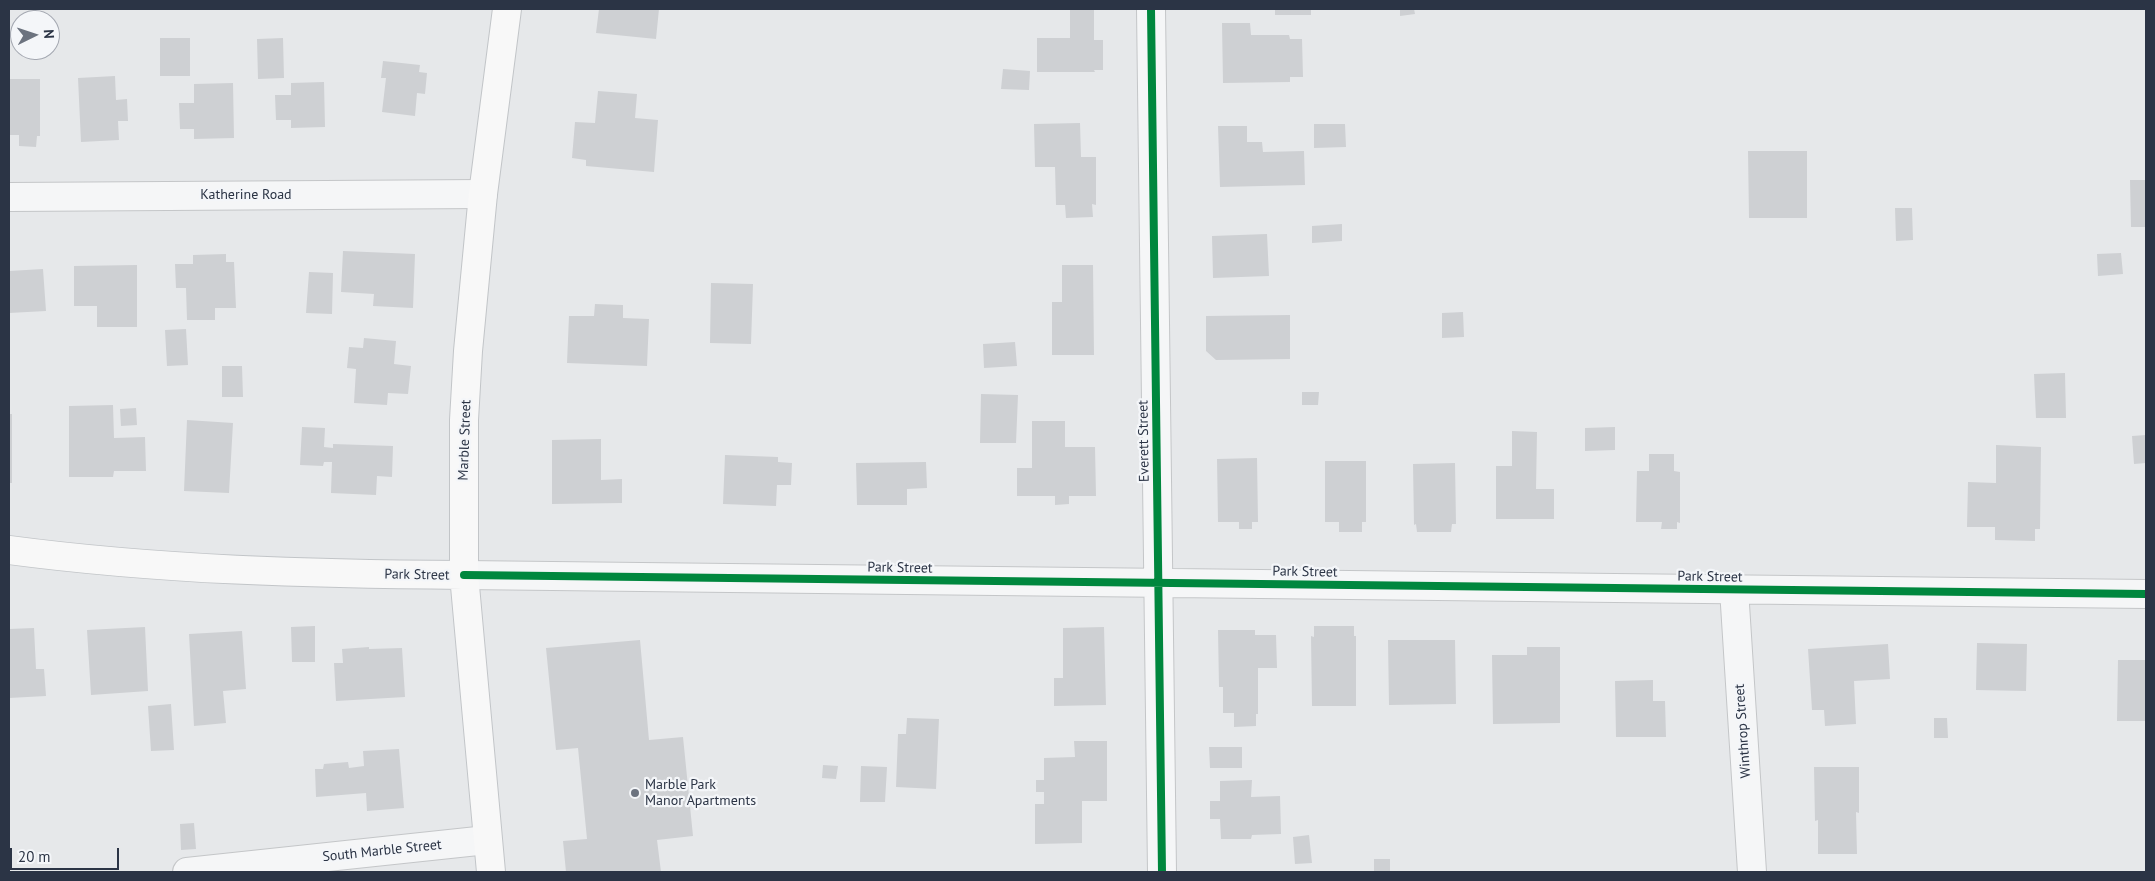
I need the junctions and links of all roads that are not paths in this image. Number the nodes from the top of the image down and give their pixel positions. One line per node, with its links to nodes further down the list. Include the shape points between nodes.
1 (507, 9): 3 (main road, Marble Street)
2 (1151, 9): 7 (street, Everett Street)
3 (483, 194): 4 (street, Katherine Road); 6 (main road, Marble Street, via 464,420)
4 (9, 197)
5 (9, 550): 6 (main road, Park Street, via 234,570)
6 (464, 575): 7 (street, Park Street); 10 (main road, Marble Street)
7 (1158, 583): 8 (street, Park Street); 13 (street, Everett Street)
8 (1734, 589): 9 (street, Park Street); 14 (street, Winthrop Street)
9 (2146, 594)
10 (487, 840): 11 (street, South Marble Street); 12 (main road, Marble Street)
11 (187, 872)
12 (490, 872)
13 (1162, 872)
14 (1752, 872)

